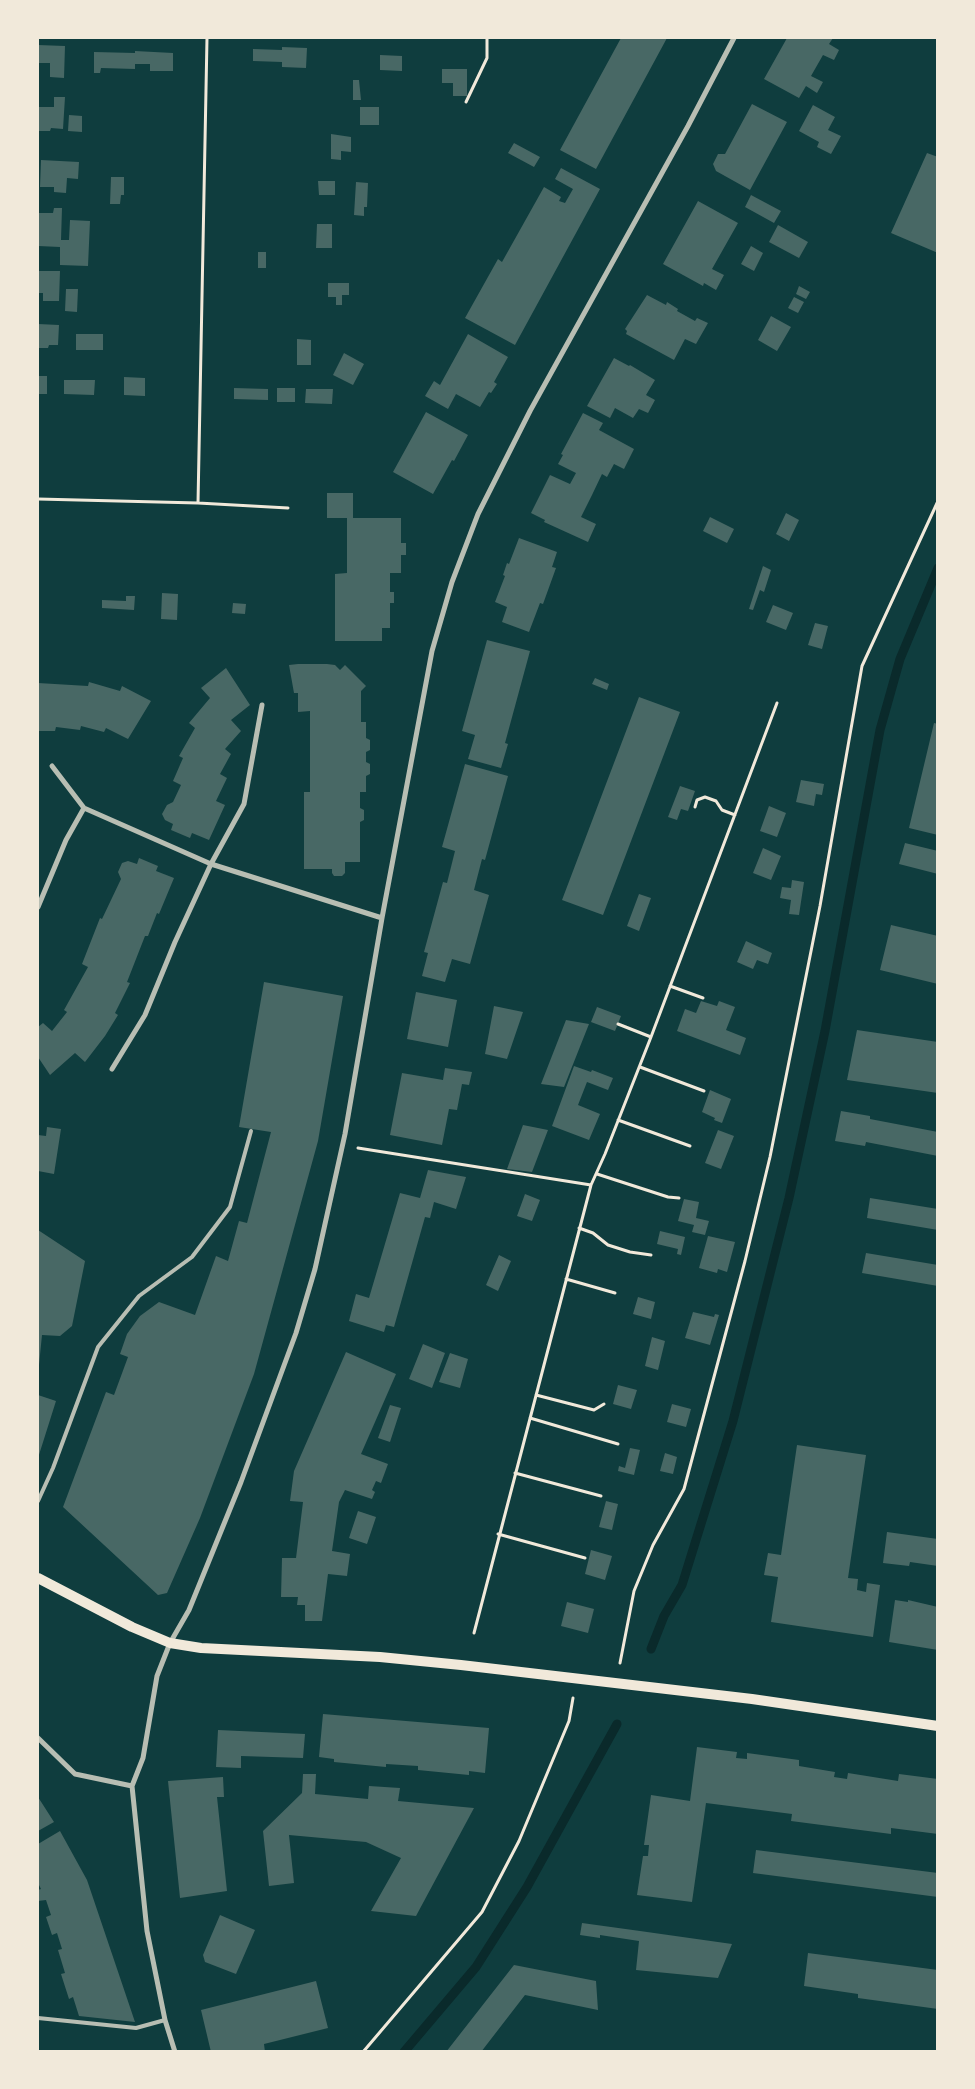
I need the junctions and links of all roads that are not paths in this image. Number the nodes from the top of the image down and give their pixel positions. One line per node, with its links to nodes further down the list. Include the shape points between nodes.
1 (734, 38): 7 (street, via 530,410 475,523 452,582 432,652)
2 (262, 705): 5 (street, via 244,804)
3 (52, 766): 4 (street)
4 (84, 808): 5 (street); 6 (street, via 66,840)
5 (211, 864): 7 (street); 8 (street, via 145,1015)
6 (38, 907)
7 (382, 918): 12 (street, via 343,1146 315,1269 296,1332 241,1482 193,1601)
8 (112, 1069)
9 (251, 1131): 10 (lane, via 230,1207 192,1257 138,1296 98,1347)
10 (38, 1501)
11 (38, 1578): 12 (main road)
12 (170, 1643): 13 (main road, via 232,1651 380,1657 576,1678); 15 (street, via 157,1676 143,1758)
13 (938, 1726)
14 (38, 1738): 15 (street, via 75,1774)
15 (132, 1786): 17 (street, via 147,1931)
16 (38, 2018): 17 (lane, via 136,2028)
17 (166, 2020): 18 (street)
18 (174, 2052)

